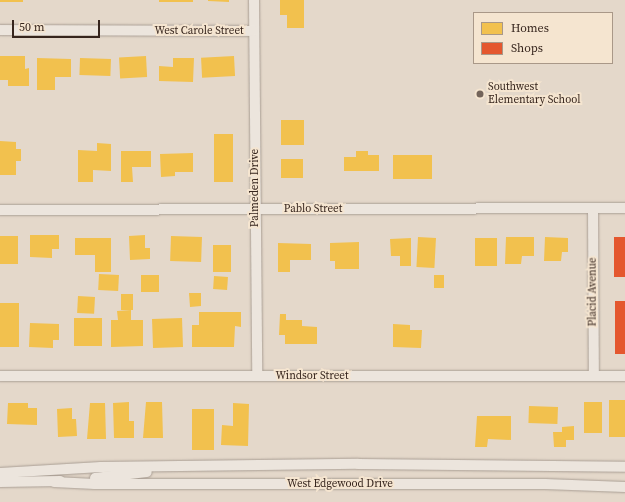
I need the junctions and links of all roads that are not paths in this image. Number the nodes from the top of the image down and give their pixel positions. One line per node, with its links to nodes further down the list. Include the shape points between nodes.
1 (254, 0): 3 (street, Palmeden Drive)
2 (0, 30): 3 (street, West Carole Street)
3 (254, 31): 6 (street, Palmeden Drive)
4 (593, 208): 5 (street, Pablo Street); 6 (street, Pablo Street); 10 (street, Placid Avenue)
5 (625, 208)
6 (255, 209): 7 (street, Pablo Street); 9 (street, Palmeden Drive)
7 (0, 210)
8 (0, 376): 9 (street, Windsor Street)
9 (257, 376): 10 (street, Windsor Street)
10 (594, 376): 11 (street, Windsor Street)
11 (625, 376)
12 (187, 466): 13 (street, West Edgewood Drive, via 366,464); 14 (street, West Edgewood Drive, via 101,467); 16 (street, West Edgewood Drive)
13 (625, 467)
14 (0, 473)
15 (0, 482): 16 (street, West Edgewood Drive)
16 (54, 482): 17 (street, West Edgewood Drive, via 545,484)
17 (625, 487)

